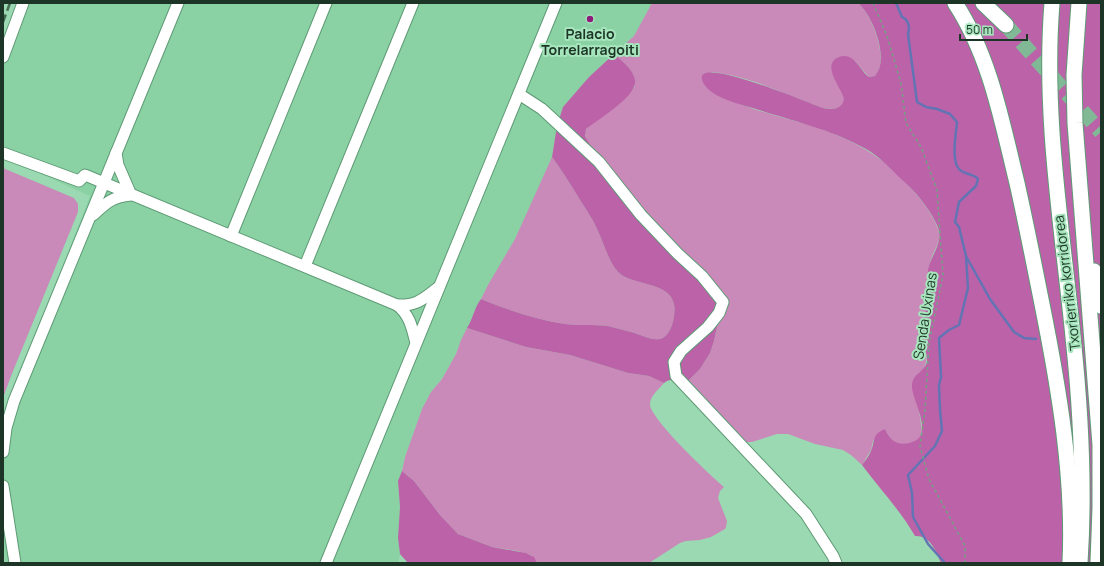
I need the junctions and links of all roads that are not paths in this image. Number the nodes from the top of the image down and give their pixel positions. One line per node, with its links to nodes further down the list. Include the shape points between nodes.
1 (23, 3): 11 (street)
2 (178, 3): 14 (street)
3 (326, 3): 19 (street)
4 (412, 3): 20 (street)
5 (556, 3): 12 (street)
6 (955, 3): 31 (highway, via 986,68 1004,127 1031,248 1060,401 1069,496)
7 (983, 3): 10 (highway)
8 (1052, 3): 32 (highway, Txorierriko korridorea, via 1049,52 1051,136 1081,421 1083,486)
9 (1079, 3): 17 (highway, Txorierriko korridorea, via 1074,74)
10 (1006, 25)
11 (3, 57)
12 (519, 94): 21 (street); 30 (street, via 542,109 599,162 641,215 702,276 723,302 719,313 708,327 681,351 674,362 676,376 806,514)
13 (3, 153): 15 (street, via 79,181 85,175)
14 (116, 153): 15 (street); 16 (street, via 118,166)
15 (104, 183): 16 (street); 18 (street)
16 (132, 195): 18 (street, via 110,200); 19 (street)
17 (1080, 196): 22 (highway); 33 (highway, Txorierriko korridorea, via 1100,445)
18 (91, 216): 26 (street, via 14,401 6,428)
19 (231, 236): 20 (street)
20 (305, 266): 23 (street)
21 (439, 287): 23 (street, via 419,302); 24 (street)
22 (1101, 306)
23 (404, 308): 24 (street, via 420,318); 25 (street, via 411,322)
24 (427, 317): 25 (street)
25 (416, 343): 29 (street)
26 (3, 452)
27 (3, 486): 28 (street)
28 (15, 563)
29 (326, 563)
30 (836, 563)
31 (1070, 563)
32 (1080, 563)
33 (1098, 563)

